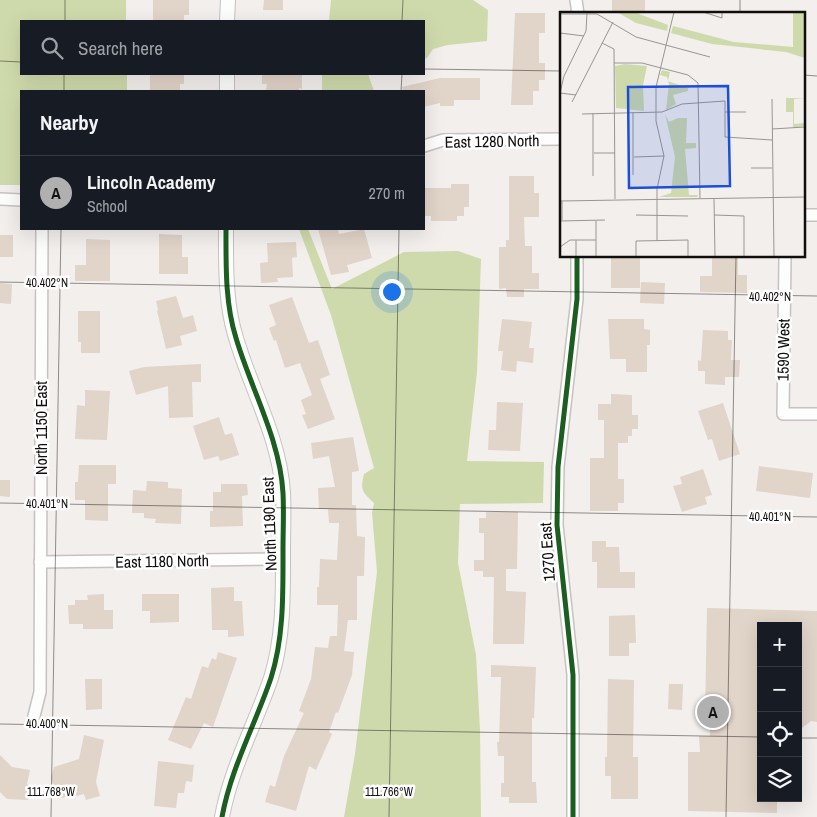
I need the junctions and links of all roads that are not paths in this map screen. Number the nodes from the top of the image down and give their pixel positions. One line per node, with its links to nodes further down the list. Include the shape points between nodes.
1 (228, 0): 2 (street)
2 (227, 20)
3 (227, 75): 4 (street)
4 (226, 90)
5 (560, 139): 6 (street, East 1280 North, via 443,140)
6 (425, 146)
7 (0, 199): 8 (street)
8 (20, 200)
9 (804, 215): 10 (street)
10 (817, 215)
11 (42, 230): 17 (street, North 1150 East)
12 (226, 230): 16 (street, North 1190 East, via 226,279 231,320 279,467 283,492)
13 (577, 258): 20 (street, 1270 East, via 577,299 558,467 557,525 573,675)
14 (785, 258): 15 (street, 1590 West, via 782,414)
15 (817, 414)
16 (283, 559): 17 (street, East 1180 North); 19 (street, North 1190 East, via 278,650 262,701 237,762)
17 (40, 562): 18 (street, North 1150 East, via 40,692)
18 (34, 716)
19 (222, 817)
20 (573, 817)

